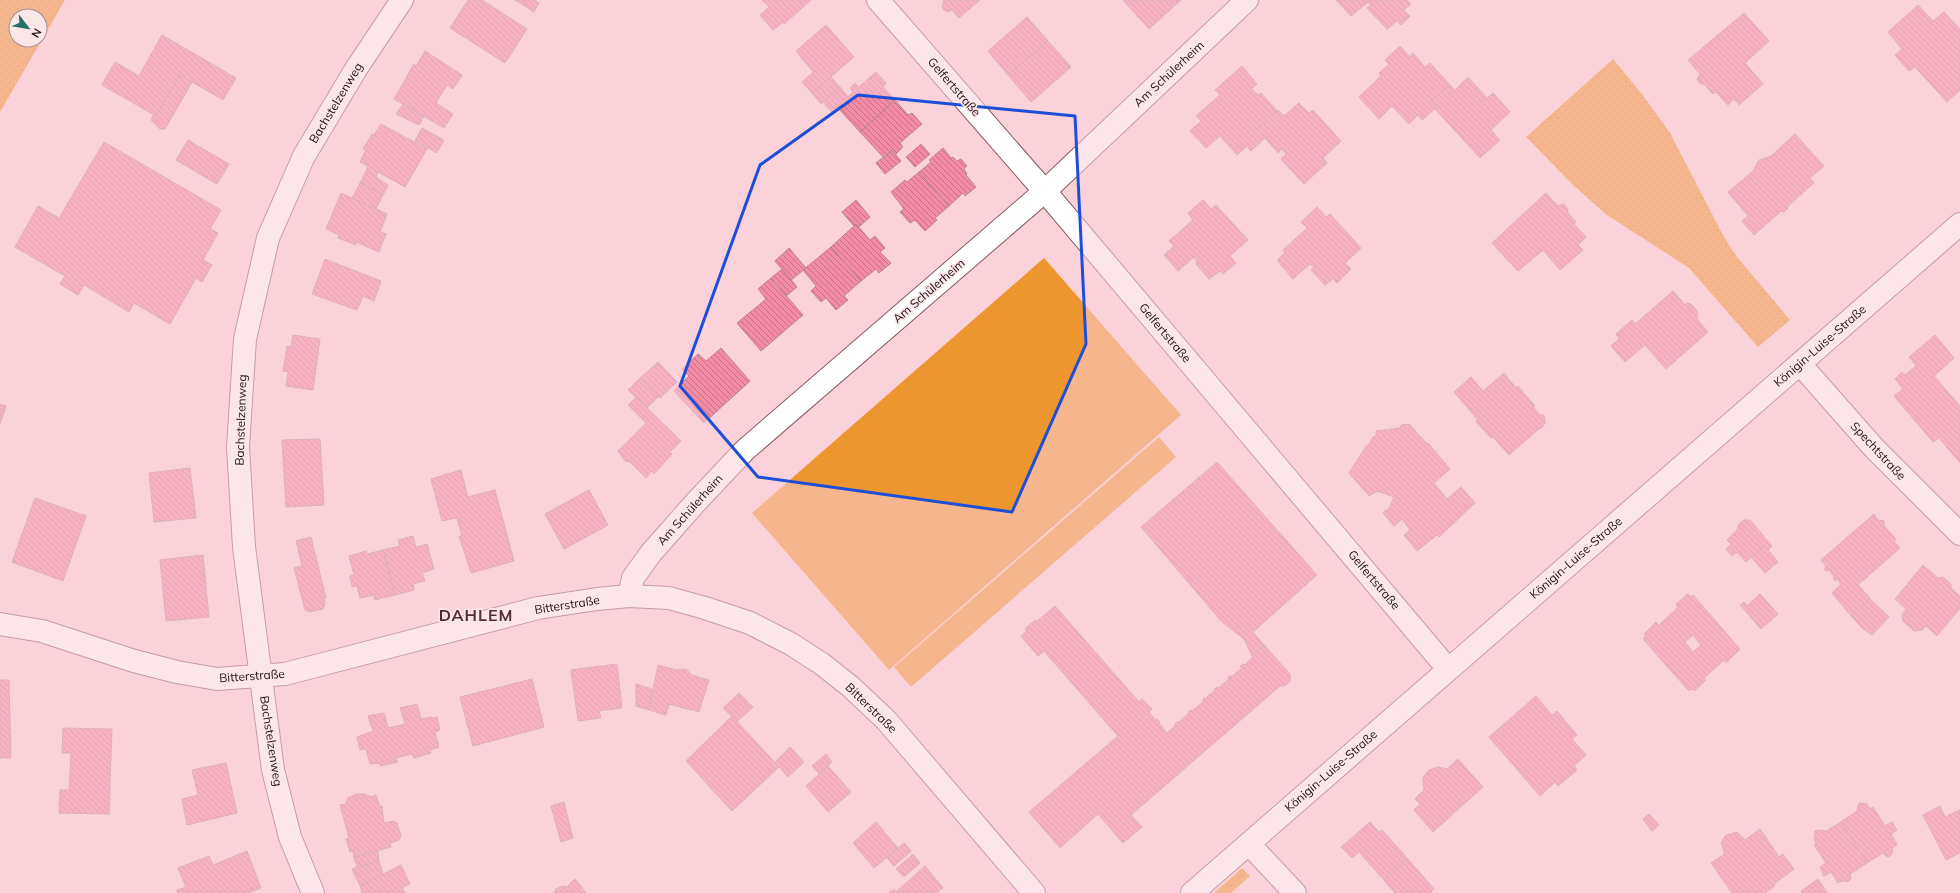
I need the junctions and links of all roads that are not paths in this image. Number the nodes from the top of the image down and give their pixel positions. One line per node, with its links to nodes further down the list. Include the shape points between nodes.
1 (402, 0): 11 (street, Bachstelzenweg, via 356,69 304,156 268,238 245,339 238,447 244,547)
2 (878, 0): 4 (street, Gelfertstraße)
3 (1247, 0): 4 (street, Am Schülerheim)
4 (1044, 191): 8 (street, Am Schülerheim, via 745,450 651,553 633,578); 10 (street, Gelfertstraße)
5 (1960, 224): 6 (street, Königin-Luise-Straße)
6 (1800, 364): 7 (street, Spechtstraße, via 1874,448); 10 (street, Königin-Luise-Straße)
7 (1960, 534)
8 (629, 596): 11 (street, Bitterstraße, via 538,608 285,674); 14 (street, Bitterstraße, via 669,598 750,623 822,664 886,720)
9 (0, 624): 11 (street, Bitterstraße, via 42,631 177,672 217,679)
10 (1448, 669): 12 (street, Königin-Luise-Straße)
11 (261, 677): 13 (street, Bachstelzenweg, via 273,770 290,837)
12 (1248, 844): 15 (street, Königin-Luise-Straße); 16 (street)
13 (313, 893)
14 (1034, 893)
15 (1192, 893)
16 (1295, 893)

